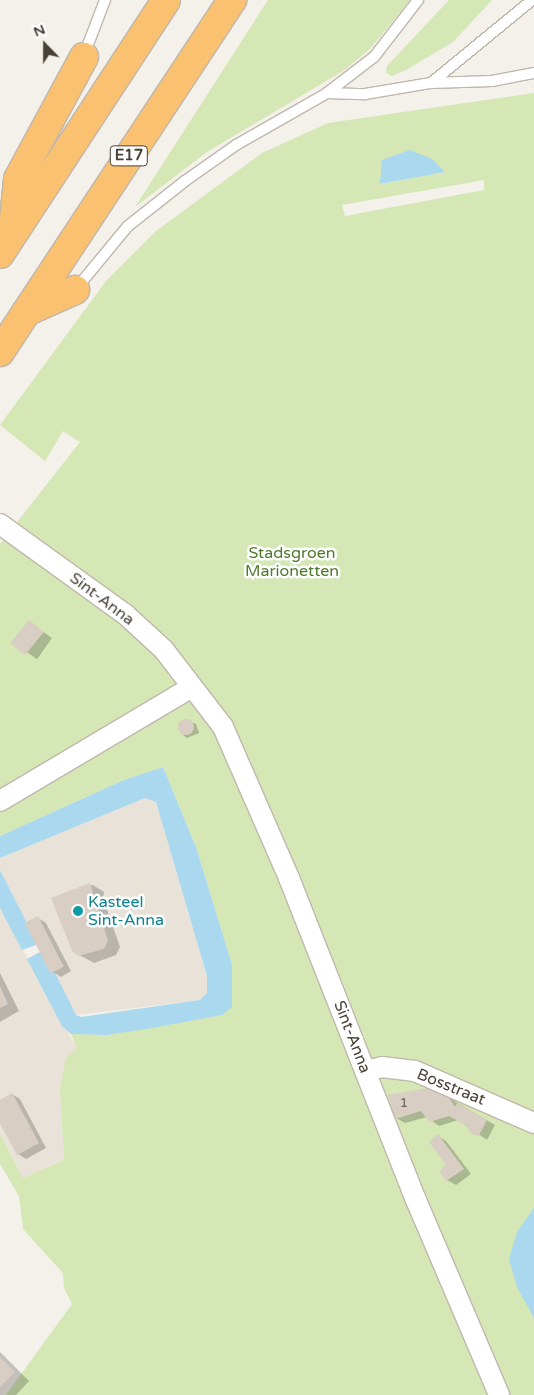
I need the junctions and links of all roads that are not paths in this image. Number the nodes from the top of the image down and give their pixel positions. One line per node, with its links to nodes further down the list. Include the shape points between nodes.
1 (105, 0): 6 (lane)
2 (166, 0): 10 (highway)
3 (232, 0): 12 (highway, E17)
4 (418, 0): 9 (lane, via 374,57)
5 (532, 0): 8 (lane)
6 (84, 57): 10 (highway, via 18,179)
7 (534, 72): 8 (lane, via 492,81)
8 (431, 83): 9 (lane, via 365,94)
9 (328, 93): 11 (lane, via 236,145 185,180 128,226)
10 (6, 244)
11 (74, 290): 12 (highway)
12 (26, 312): 13 (highway, E17)
13 (0, 352)
14 (0, 524): 15 (street, Sint-Anna, via 125,614 164,650)
15 (192, 687): 16 (street); 17 (street, Sint-Anna, via 223,728 240,762)
16 (0, 801)
17 (365, 1071): 18 (street, Bosstraat, via 382,1067 416,1071); 19 (street, Sint-Anna)
18 (534, 1124)
19 (499, 1395)

